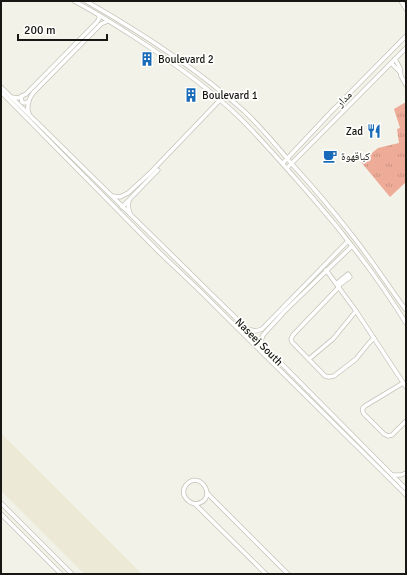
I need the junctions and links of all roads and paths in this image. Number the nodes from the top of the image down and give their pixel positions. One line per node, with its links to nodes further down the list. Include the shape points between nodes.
1 (74, 1): 5 (street)
2 (86, 1): 23 (street, via 136,30 205,78 245,112)
3 (401, 1): 4 (street)
4 (406, 9)
5 (99, 15): 6 (street); 7 (street)
6 (108, 21): 7 (street); 20 (street, via 172,63)
7 (100, 22): 13 (street, via 74,43); 21 (street, via 33,93)
8 (406, 36): 23 (street, مدار)
9 (406, 48): 11 (street, مدار)
10 (56, 59): 13 (street)
11 (395, 59): 12 (street, مدار); 14 (street)
12 (391, 63): 14 (street); 25 (street, مدار)
13 (55, 65): 18 (street)
14 (400, 72): 15 (street)
15 (406, 85)
16 (1, 87): 19 (street, Naseej South)
17 (1, 92): 53 (street)
18 (22, 96): 19 (street); 21 (street, via 22,102)
19 (11, 97): 22 (street, Naseej South)
20 (220, 100): 24 (street); 29 (street)
21 (28, 102): 22 (street)
22 (29, 115): 28 (street, Naseej South)
23 (288, 159): 24 (street, مدار); 25 (street)
24 (283, 163): 26 (street)
25 (291, 163): 26 (street, مدار); 37 (street, via 351,234)
26 (287, 168): 33 (street)
27 (158, 170): 30 (street)
28 (111, 196): 29 (street); 31 (street, Naseej South)
29 (122, 197): 31 (street)
30 (129, 200): 31 (street); 32 (street)
31 (124, 206): 32 (street, Naseej South)
32 (130, 215): 40 (street, Naseej South)
33 (348, 241): 34 (street); 41 (street)
34 (352, 246): 35 (street); 39 (street)
35 (326, 270): 36 (street); 42 (street)
36 (338, 285): 38 (street); 45 (street, via 292,336 292,342)
37 (406, 310)
38 (356, 311): 43 (street); 45 (street, via 334,339)
39 (406, 322)
40 (246, 328): 41 (street, via 253,331); 44 (street, Naseej South)
41 (261, 330): 42 (street, via 258,335)
42 (263, 335): 44 (street)
43 (374, 338): 45 (street, via 356,359 332,377 325,376); 46 (street)
44 (262, 345): 50 (street, Naseej South)
45 (309, 359)
46 (403, 383): 47 (street); 48 (street, via 362,410 388,436)
47 (406, 387)
48 (406, 421)
49 (406, 473): 50 (street)
50 (393, 476): 51 (street, Naseej South)
51 (406, 489)
52 (207, 493): 55 (street, via 203,501); 55 (street, via 202,482 193,481 187,484 184,496 188,502); 60 (street)
53 (406, 495)
54 (1, 504): 58 (street)
55 (195, 504): 59 (street)
56 (1, 514): 57 (street)
57 (61, 574)
58 (72, 574)
59 (266, 574)
60 (288, 574)

